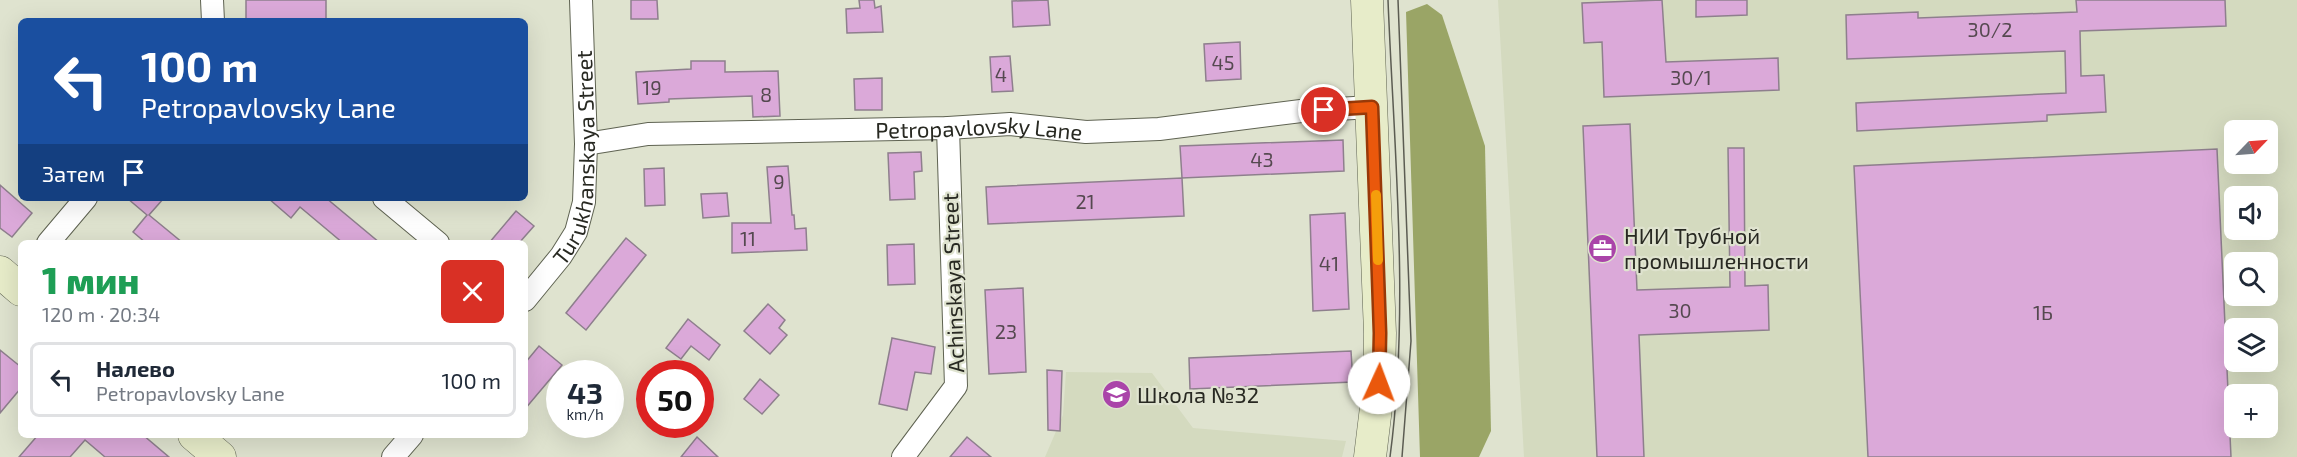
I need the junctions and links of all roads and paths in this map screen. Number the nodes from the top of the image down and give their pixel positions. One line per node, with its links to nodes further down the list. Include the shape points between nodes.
1 (212, 0): 4 (street)
2 (581, 0): 7 (street, Turukhanskaya Street)
3 (1367, 0): 5 (main road)
4 (213, 18)
5 (1372, 107): 6 (street, Petropavlovsky Lane, via 1301,111 1159,129 1086,132 1010,124); 18 (main road, via 1380,333 1379,383)
6 (948, 128): 7 (street, Petropavlovsky Lane, via 648,134); 17 (street, Achinskaya Street, via 956,386)
7 (586, 144): 12 (street, Turukhanskaya Street, via 584,202 576,232)
8 (83, 201): 10 (street)
9 (388, 201): 11 (street)
10 (51, 240)
11 (434, 240)
12 (528, 296)
13 (198, 438): 15 (main road)
14 (409, 438): 16 (street)
15 (220, 457)
16 (393, 457)
17 (903, 457)
18 (1370, 457)

